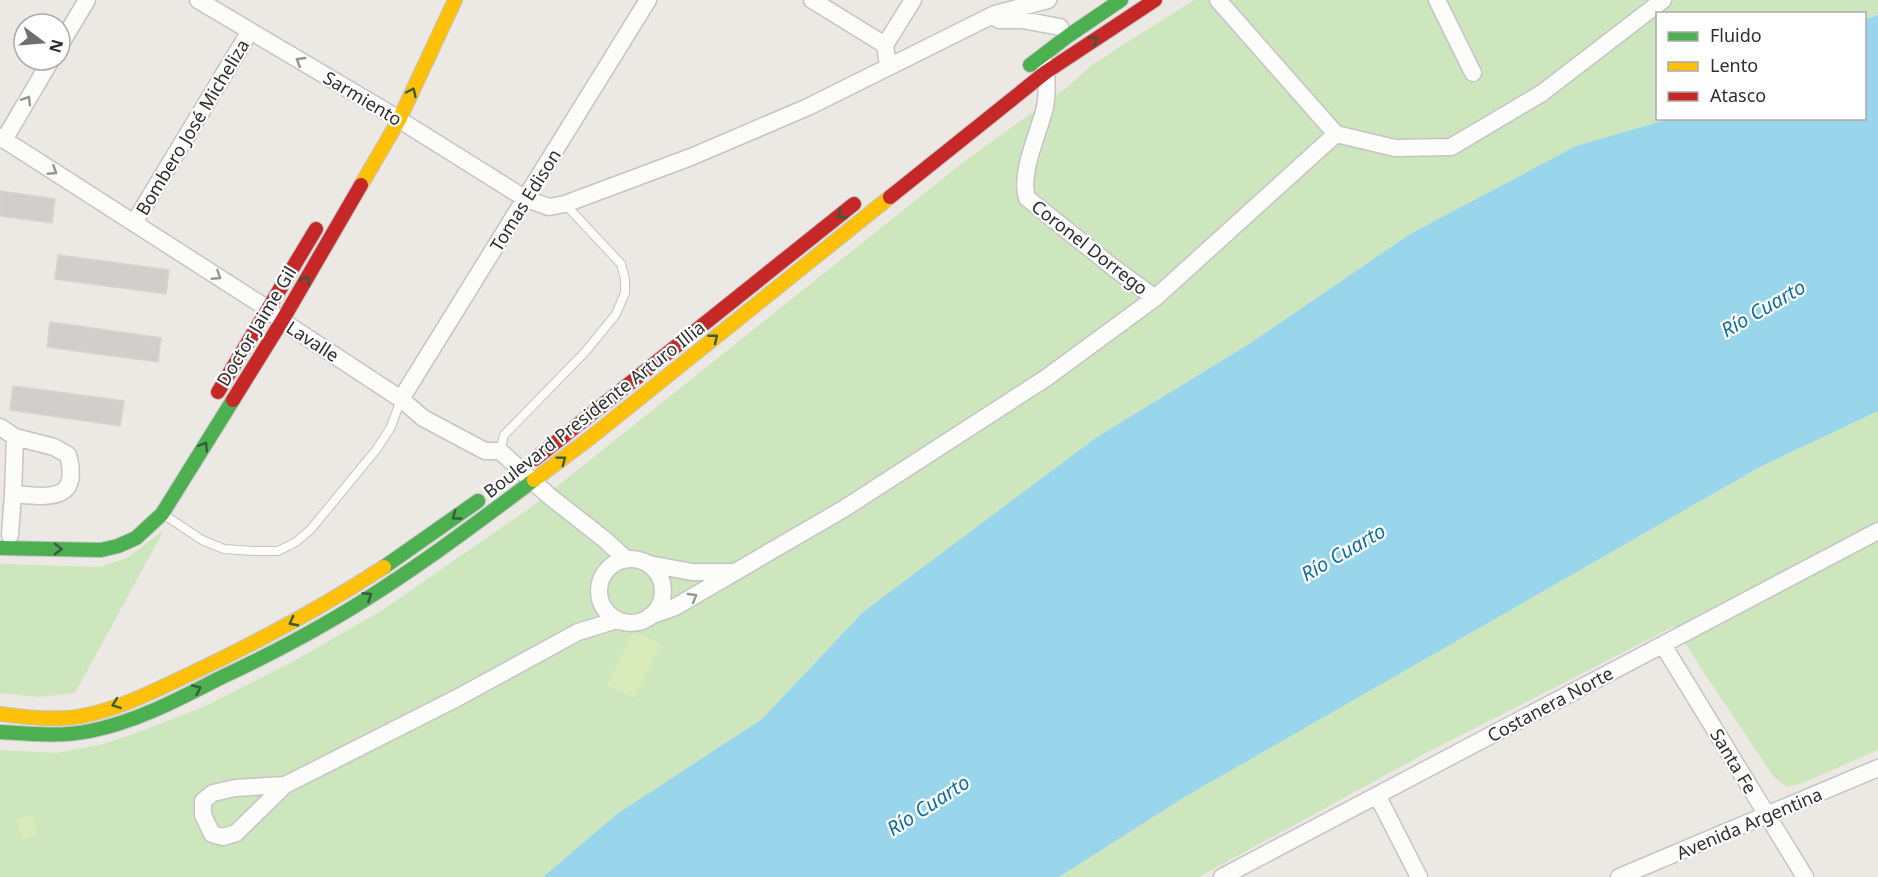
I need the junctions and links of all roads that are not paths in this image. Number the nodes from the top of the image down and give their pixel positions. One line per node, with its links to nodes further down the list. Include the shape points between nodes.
1 (87, 0): 15 (street)
2 (198, 0): 16 (street, Sarmiento)
3 (455, 0): 25 (main road, Doctor Jaime Gil, one-way to 3)
4 (648, 0): 29 (street, Tomas Edison)
5 (812, 0): 18 (street)
6 (913, 0): 18 (street)
7 (1048, 0): 13 (street)
8 (1121, 0): 17 (main road)
9 (1155, 0): 22 (main road, Boulevard Presidente Arturo Illia, one-way to 9)
10 (1218, 0): 26 (street)
11 (1437, 0): 23 (street)
12 (1663, 0): 26 (street, via 1542,93 1451,147 1395,148)
13 (1027, 3): 14 (street); 17 (street)
14 (982, 21): 17 (street, via 1022,20); 20 (street)
15 (72, 25)
16 (250, 31): 25 (street, Sarmiento, one-way to 16); 32 (street, Bombero José Micheliza)
17 (1064, 31): 19 (main road)
18 (885, 45): 20 (street)
19 (1044, 55): 22 (street, Coronel Dorrego); 24 (main road)
20 (888, 66): 30 (street, via 808,107 691,157)
21 (44, 72): 27 (street, one-way to 21)
22 (1046, 72): 33 (street, Coronel Dorrego, via 1044,107 1025,176 1027,198); 41 (main road, Boulevard Presidente Arturo Illia, one-way to 22, via 590,438)
23 (1473, 73)
24 (1017, 75)
25 (390, 114): 29 (street, Sarmiento); 35 (main road, Doctor Jaime Gil, one-way to 25)
26 (1336, 134): 33 (street)
27 (2, 139): 32 (street, Lavalle, one-way to 32)
28 (863, 197): 41 (main road, Boulevard Presidente Arturo Illia, one-way to 41)
29 (526, 199): 30 (street, Sarmiento, via 549,207); 36 (street, Tomas Edison)
30 (565, 204): 40 (lane, via 621,264 625,293 616,314 586,351 504,435)
31 (321, 221): 34 (main road, Doctor Jaime Gil)
32 (134, 223): 34 (street, Lavalle, one-way to 34)
33 (1155, 298): 50 (street, via 1046,378 845,508)
34 (268, 309): 35 (street, Lavalle); 37 (main road, Doctor Jaime Gil)
35 (282, 321): 36 (street, Lavalle); 44 (main road, Doctor Jaime Gil, one-way to 35)
36 (401, 399): 40 (street, Lavalle, via 423,418 468,443 485,451); 44 (lane, via 391,427 376,450 311,529 278,551 224,549)
37 (212, 402)
38 (0, 427): 39 (street)
39 (15, 437): 42 (street); 42 (street, via 54,447 68,455 72,470 67,488 58,495)
40 (500, 451): 41 (street, Lavalle)
41 (522, 476): 47 (street, Lavalle); 56 (main road, Boulevard Presidente Arturo Illia, one-way to 41, via 68,735 93,731 206,685 322,626 421,563)
42 (13, 494): 46 (street)
43 (485, 496): 55 (main road, Boulevard Presidente Arturo Illia, one-way to 55, via 314,611 150,693 90,714 66,718)
44 (162, 514): 46 (main road, Doctor Jaime Gil, one-way to 44, via 101,550 136,537)
45 (1878, 531): 54 (street, Costanera Norte)
46 (8, 538)
47 (604, 539): 48 (street, Lavalle); 51 (street)
48 (626, 559): 49 (street); 51 (street, via 616,562)
49 (649, 564): 50 (street, via 692,572); 53 (street, via 661,580 662,590 661,600)
50 (734, 572): 53 (street, one-way to 50, via 675,607)
51 (601, 578): 52 (street, via 600,599)
52 (611, 614): 53 (street, via 634,622); 58 (street)
53 (650, 616)
54 (1663, 645): 59 (street, Costanera Norte); 60 (street, Santa Fe)
55 (0, 714)
56 (0, 732)
57 (1878, 768): 60 (street, Avenida Argentina)
58 (285, 785): 58 (street, via 213,793 203,801 203,815 212,834 223,837 236,833)
59 (1377, 795): 61 (street, Costanera Norte); 63 (street)
60 (1768, 816): 64 (street, Avenida Argentina); 65 (street, Santa Fe)
61 (1245, 872): 62 (street, Costanera Norte)
62 (1222, 877)
63 (1419, 877)
64 (1619, 877)
65 (1805, 877)

